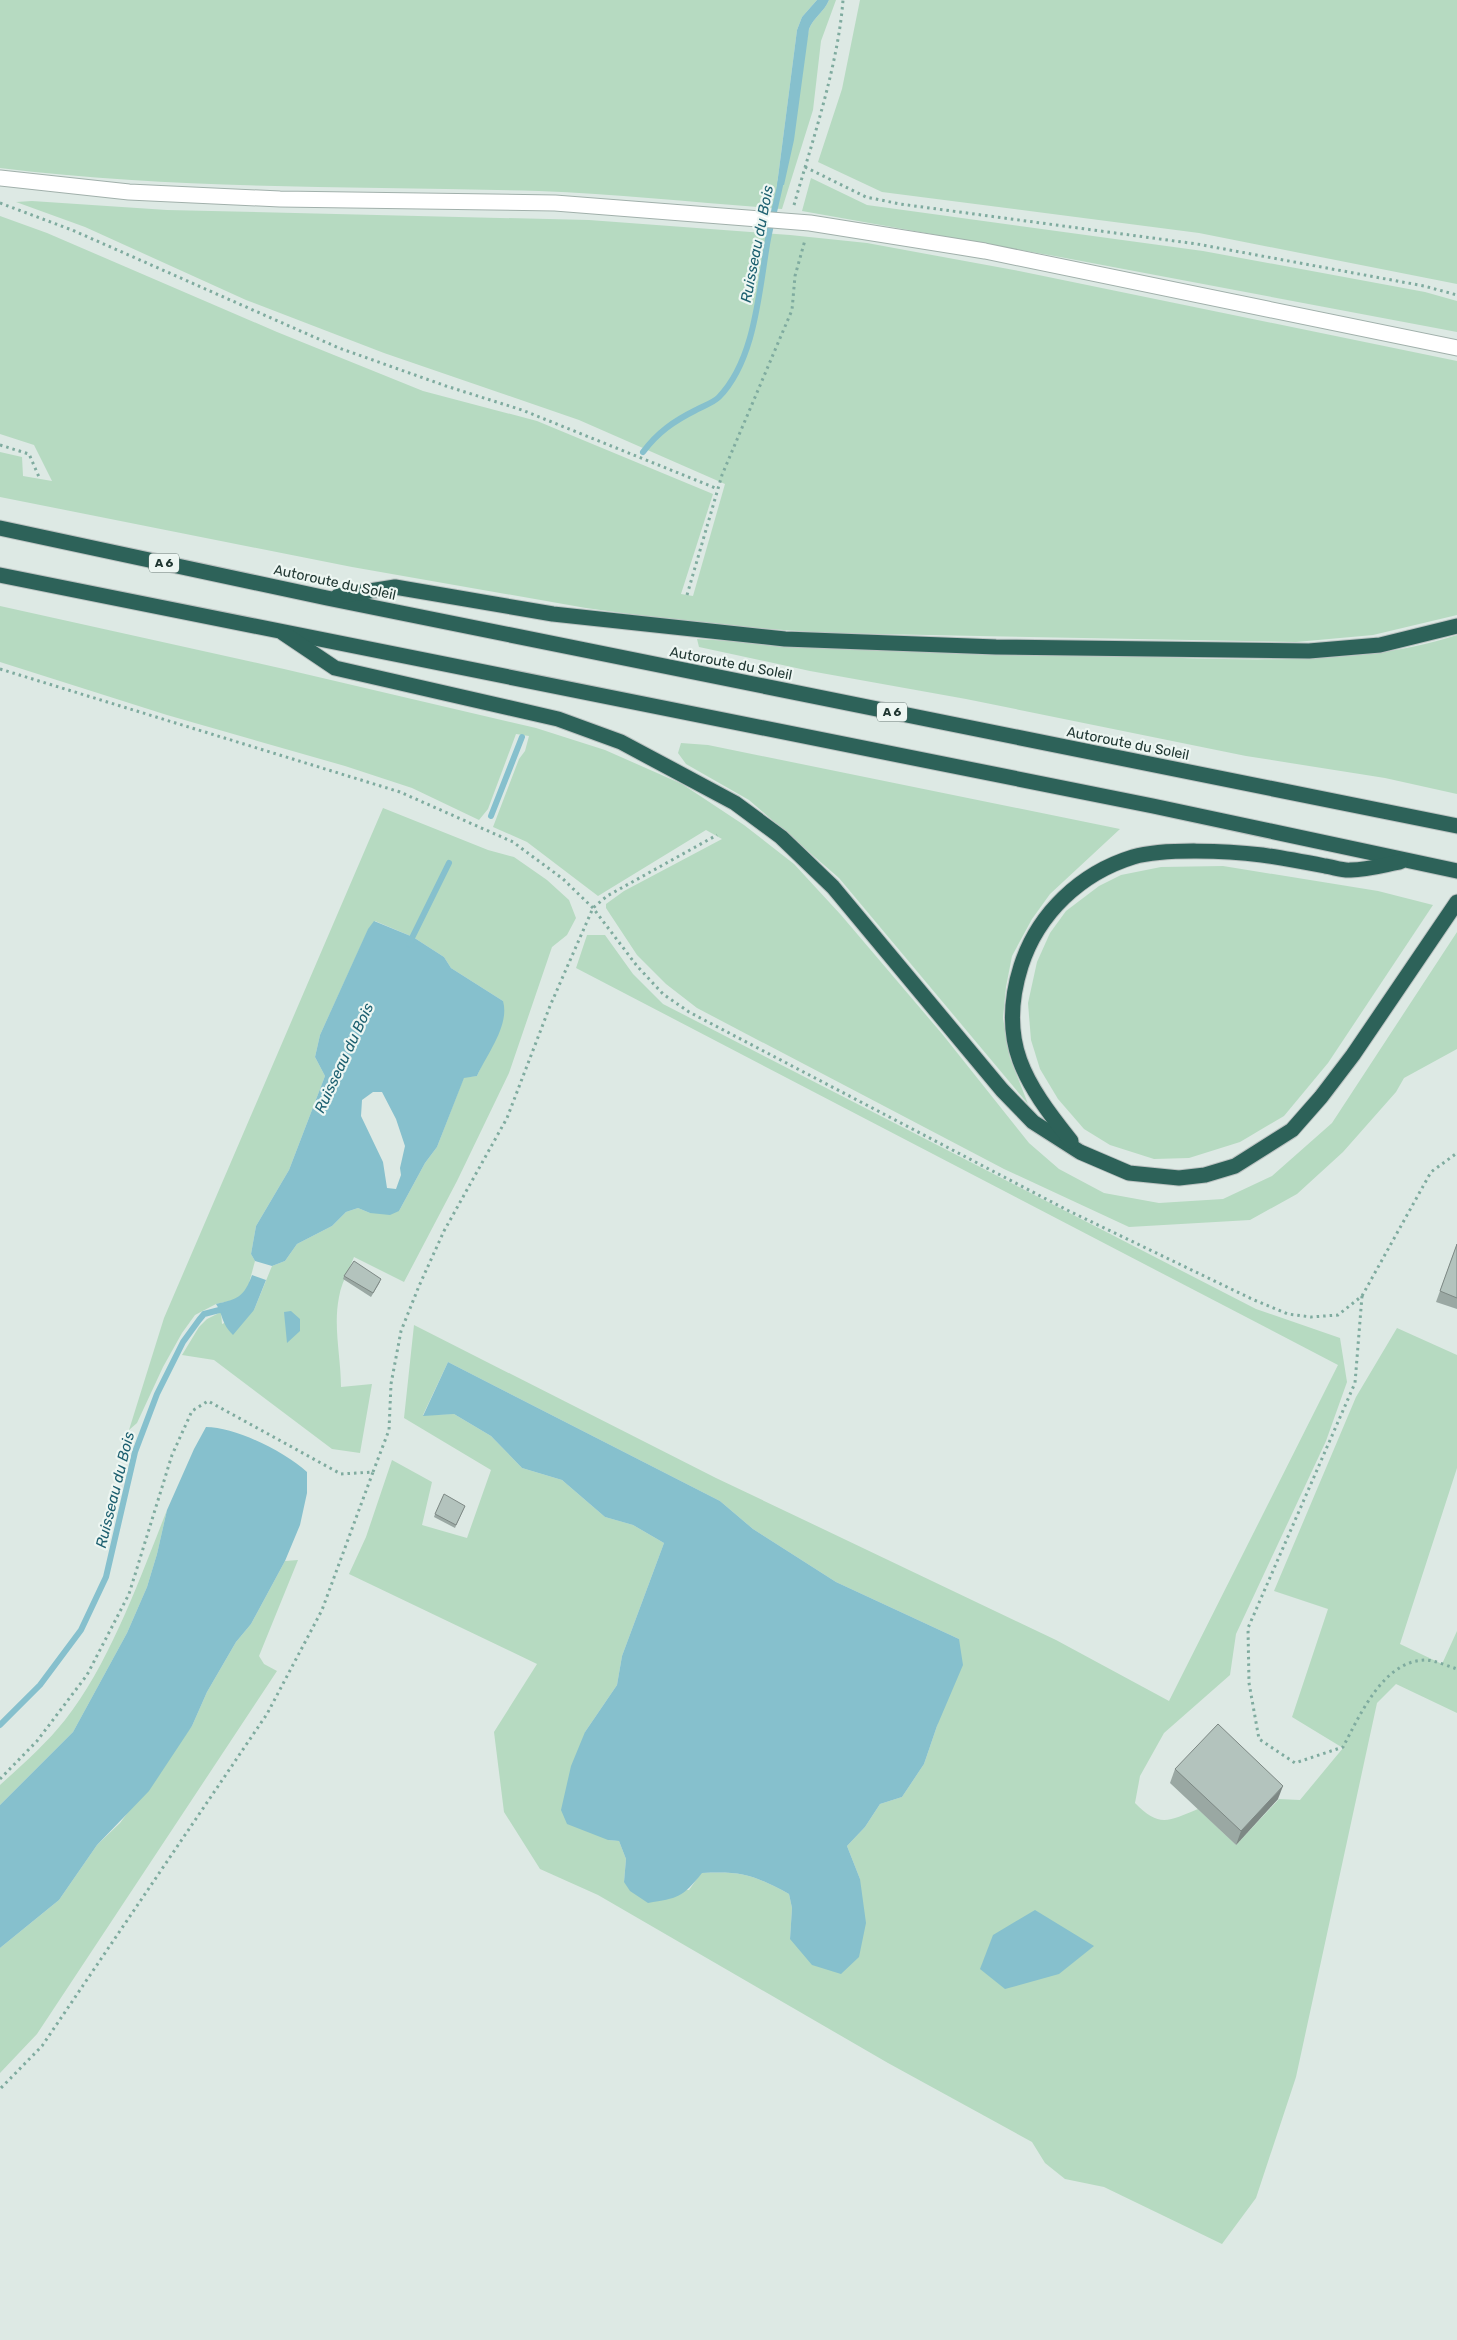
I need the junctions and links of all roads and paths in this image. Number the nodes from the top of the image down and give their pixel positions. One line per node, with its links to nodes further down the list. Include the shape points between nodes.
1 (843, 0): 2 (path, via 842,18)
2 (805, 167): 5 (path); 7 (path, via 874,199 1197,244)
3 (0, 178): 5 (street, via 129,192 290,199 555,203)
4 (0, 203): 11 (path, via 72,230 339,348 522,410)
5 (790, 220): 6 (street)
6 (810, 223): 8 (street, via 985,252); 11 (path, via 795,276 792,310)
7 (1457, 295)
8 (1457, 348)
9 (0, 445): 10 (path, via 29,454)
10 (39, 477)
11 (718, 489): 14 (path)
12 (0, 528): 15 (highway, Autoroute du Soleil / A 6)
13 (0, 575): 17 (highway)
14 (687, 595)
15 (327, 598): 16 (highway, via 395,587 553,614 785,639 1109,650 1309,651 1380,645); 19 (highway, Autoroute du Soleil / A 6)
16 (1457, 626)
17 (283, 633): 21 (highway, via 1144,804); 25 (highway, via 335,668 558,719 621,742 735,802 781,837 833,887 1002,1090 1033,1122)
18 (0, 669): 24 (path, via 400,792 513,842 563,879)
19 (1457, 826)
20 (717, 835): 24 (path, via 607,896)
21 (1409, 860): 22 (highway); 25 (highway, via 1350,870 1260,855 1167,853 1135,857 1105,868 1060,900 1041,923 1026,951 1012,1005 1013,1030 1018,1057 1029,1084)
22 (1457, 870)
23 (1457, 902): 25 (highway, via 1354,1055 1292,1130 1266,1148 1235,1166 1205,1175 1179,1178 1129,1173)
24 (593, 908): 27 (path, via 637,966 664,994 689,1012 1069,1211 1288,1314 1311,1317 1338,1315); 28 (path, via 550,1006 507,1118 444,1231 401,1331 392,1384 389,1430)
25 (1080, 1152)
26 (1457, 1153): 27 (path, via 1431,1172)
27 (1362, 1296): 29 (path, via 1355,1383 1248,1628 1249,1683 1259,1739 1295,1763 1343,1747 1368,1701 1396,1668 1427,1660)
28 (373, 1472): 30 (path, via 341,1474 208,1401 192,1411 172,1455 129,1594 87,1675 37,1741); 31 (path, via 322,1610 267,1714 42,2046)
29 (1457, 1669)
30 (0, 1779)
31 (0, 2089)

